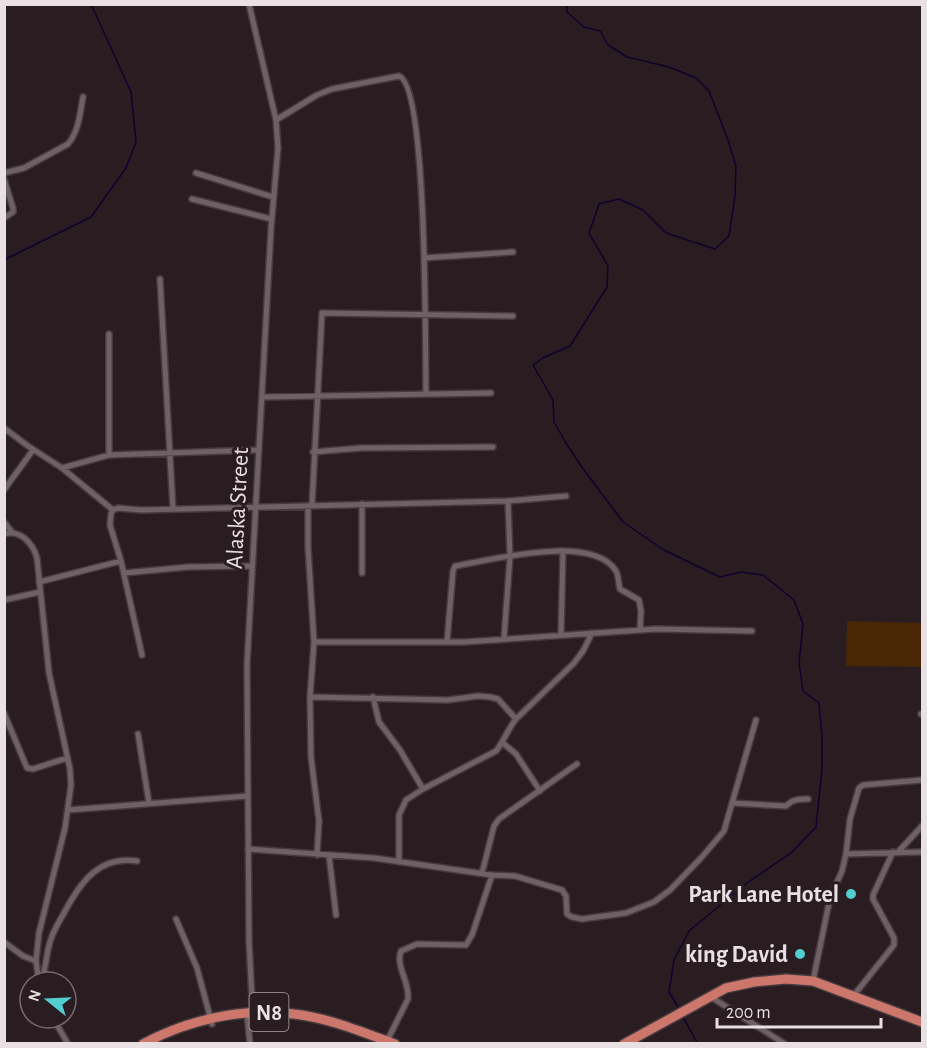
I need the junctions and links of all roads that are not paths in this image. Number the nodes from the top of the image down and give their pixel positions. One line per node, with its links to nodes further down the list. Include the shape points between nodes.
1 (249, 4): 3 (street, Alaska Street)
2 (83, 97): 4 (street, via 78,126 68,144 24,168)
3 (276, 120): 7 (street, Alaska Street, via 278,148); 12 (street, via 332,89 389,77 403,78 418,138)
4 (4, 173)
5 (196, 173): 7 (street)
6 (4, 179): 9 (street, via 13,212)
7 (273, 197): 10 (street, Alaska Street)
8 (192, 199): 10 (street)
9 (4, 218)
10 (271, 219): 19 (street, Alaska Street)
11 (513, 252): 12 (street)
12 (424, 258): 14 (street)
13 (160, 279): 25 (street)
14 (424, 314): 15 (street); 18 (street); 20 (street, via 322,313)
15 (513, 316)
16 (109, 334): 27 (street)
17 (491, 393): 18 (street)
18 (426, 394): 20 (street)
19 (262, 397): 20 (street); 24 (street, Alaska Street)
20 (317, 397): 26 (street)
21 (4, 428): 23 (street)
22 (493, 447): 26 (street)
23 (33, 450): 28 (street); 29 (street)
24 (259, 450): 25 (street); 34 (street, Alaska Street)
25 (169, 452): 27 (street); 35 (street)
26 (313, 452): 33 (street)
27 (109, 455): 28 (street)
28 (62, 468): 36 (street)
29 (4, 490)
30 (566, 496): 31 (street)
31 (508, 501): 32 (street); 41 (street)
32 (362, 504): 33 (street); 45 (street)
33 (310, 506): 34 (street); 54 (street, via 308,547)
34 (255, 507): 35 (street); 43 (street, Alaska Street)
35 (173, 509): 36 (street)
36 (113, 510): 42 (street, via 110,525)
37 (4, 522): 38 (street)
38 (12, 532): 39 (street); 46 (street, via 32,546)
39 (4, 534)
40 (563, 551): 41 (street); 49 (street, via 594,554 615,570 620,589 639,600); 52 (street)
41 (510, 557): 53 (street); 55 (street, via 453,568)
42 (121, 561): 44 (street); 46 (street)
43 (252, 566): 44 (street); 69 (street, Alaska Street, via 246,665)
44 (124, 573): 56 (street)
45 (362, 573)
46 (39, 582): 47 (street)
47 (39, 592): 48 (street); 64 (street, via 49,673)
48 (4, 600)
49 (640, 630): 50 (street); 51 (street)
50 (752, 631)
51 (592, 633): 52 (street); 60 (street, via 574,663)
52 (561, 635): 53 (street)
53 (504, 638): 55 (street)
54 (314, 642): 55 (street); 57 (street)
55 (447, 642)
56 (142, 655)
57 (310, 697): 58 (street); 79 (street, via 311,757 320,821)
58 (373, 698): 60 (street, via 490,697 498,699); 67 (street, via 379,722)
59 (4, 713): 64 (street, via 27,768)
60 (516, 719): 63 (street)
61 (756, 720): 72 (street)
62 (138, 734): 71 (street)
63 (503, 743): 67 (street, via 487,756); 68 (street, via 516,754)
64 (67, 758): 73 (street)
65 (577, 764): 68 (street)
66 (922, 780): 78 (street, via 859,788)
67 (423, 789): 82 (street, via 406,800 399,815)
68 (540, 791): 83 (street, via 494,826)
69 (248, 796): 71 (street); 75 (street, Alaska Street)
70 (808, 799): 72 (street, via 796,799 786,806)
71 (149, 803): 73 (street)
72 (732, 803): 84 (street, via 724,831 701,858 654,902 626,913 572,918 567,914 562,890 522,877)
73 (68, 810): 88 (street)
74 (922, 826): 76 (street)
75 (248, 849): 79 (street); 94 (street, Alaska Street)
76 (895, 852): 77 (street); 78 (street); 92 (street, via 873,895 894,945)
77 (922, 852)
78 (846, 854): 91 (street, via 830,897)
79 (317, 855): 80 (street)
80 (328, 855): 82 (street); 85 (street)
81 (136, 861): 90 (street, via 124,859 87,876 52,935)
82 (399, 862): 83 (street)
83 (482, 873): 84 (street)
84 (492, 875): 99 (street, via 470,942 417,944 401,951 399,960 408,999)
85 (336, 915)
86 (176, 919): 95 (street, via 197,968)
87 (4, 942): 88 (street)
88 (36, 961): 89 (street)
89 (38, 970)
90 (43, 970)
91 (813, 981): 92 (highway); 93 (highway, via 754,982)
92 (854, 995): 96 (highway)
93 (710, 996): 98 (highway); 106 (street)
94 (250, 1016): 95 (highway, N8); 99 (highway, N8, via 310,1016); 103 (street, Alaska Street)
95 (212, 1022): 101 (highway, N8, via 169,1032); 102 (highway, N8)
96 (922, 1022)
97 (60, 1030): 100 (street)
98 (649, 1031): 104 (highway); 105 (highway)
99 (387, 1043)
100 (68, 1044)
101 (143, 1044)
102 (154, 1044)
103 (250, 1044)
104 (624, 1044)
105 (634, 1044)
106 (785, 1044)

